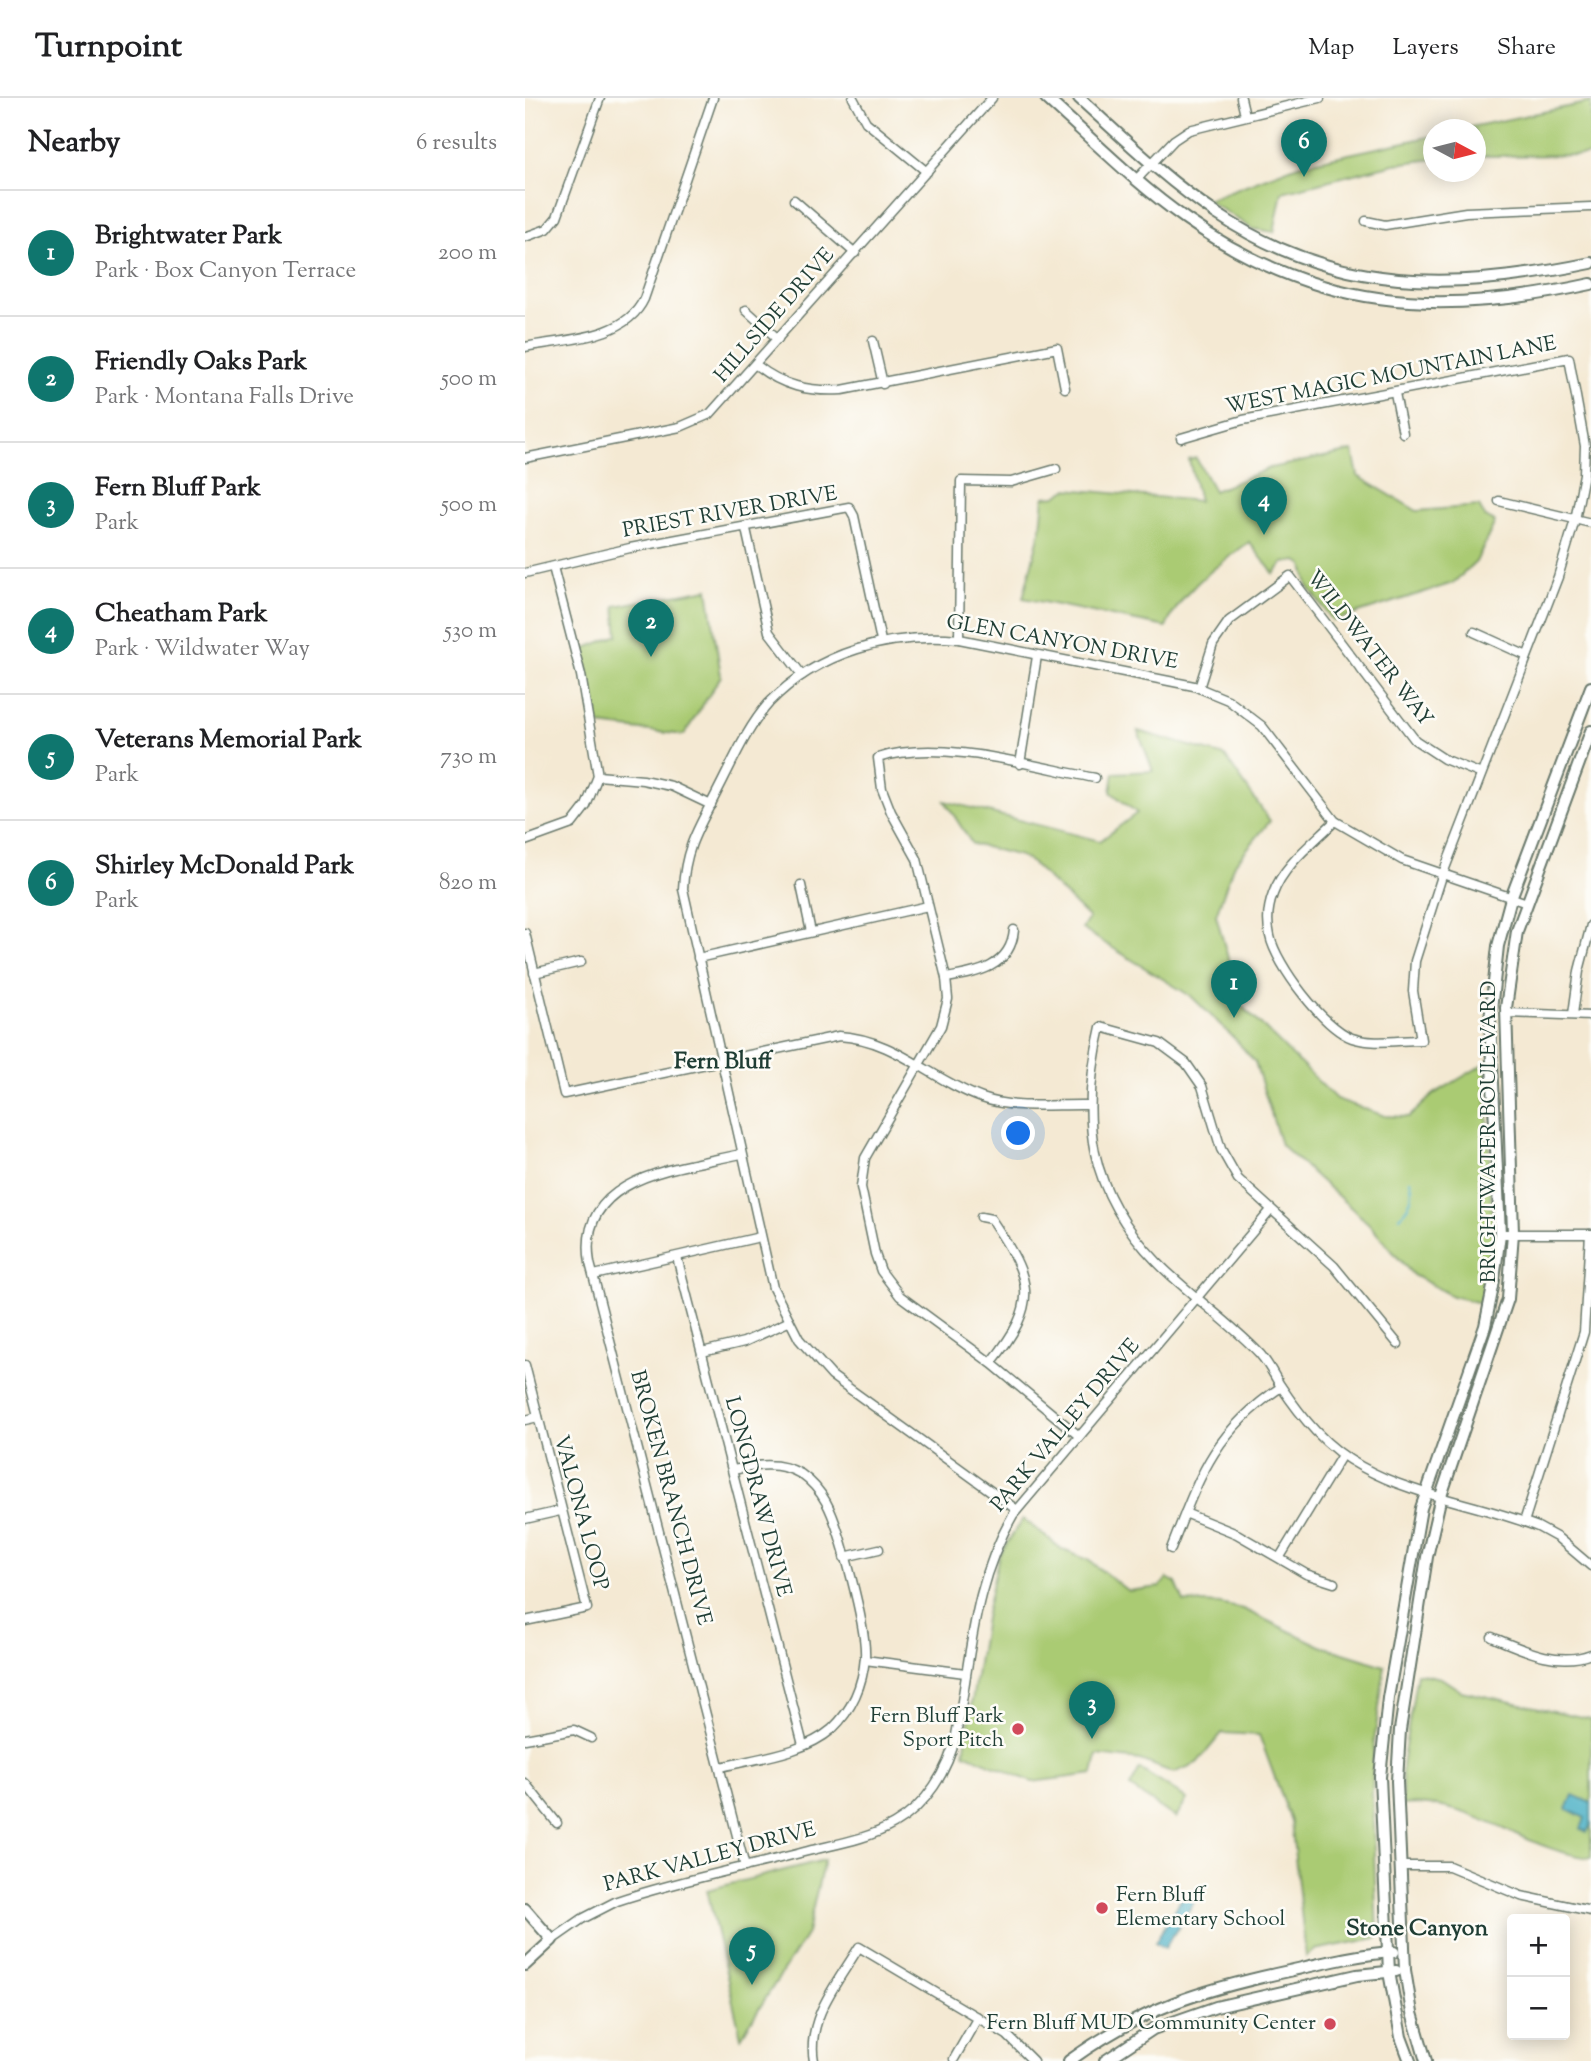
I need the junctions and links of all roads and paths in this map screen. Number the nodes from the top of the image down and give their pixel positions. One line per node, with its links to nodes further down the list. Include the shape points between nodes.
1 (600, 98): 16 (street, via 557,218 547,229)
2 (713, 98): 27 (street, via 635,313 613,329)
3 (852, 98): 11 (street, via 866,121)
4 (992, 98): 11 (street, HILLSIDE DRIVE)
5 (1046, 98): 12 (street)
6 (1079, 98): 10 (street)
7 (1241, 98): 9 (street)
8 (1320, 98): 9 (street)
9 (1245, 115): 10 (street, via 1189,130)
10 (1151, 163): 12 (street); 18 (street, via 1219,215)
11 (926, 172): 17 (street, HILLSIDE DRIVE)
12 (1137, 178): 21 (street, via 1202,230)
13 (794, 200): 17 (street)
14 (1591, 207): 15 (street, via 1466,212 1385,225)
15 (1366, 221)
16 (525, 237)
17 (855, 253): 25 (street, HILLSIDE DRIVE)
18 (1309, 259): 20 (street); 21 (street)
19 (1591, 263): 20 (street, via 1512,278 1446,283 1387,279)
20 (1333, 267): 23 (street)
21 (1301, 279): 23 (street)
22 (1591, 284): 23 (street, via 1526,298 1457,304 1383,299)
23 (1328, 288)
24 (746, 310): 25 (street)
25 (778, 339): 28 (street, HILLSIDE DRIVE)
26 (873, 341): 29 (street)
27 (525, 347)
28 (756, 365): 29 (street, via 779,381 814,391); 34 (street, HILLSIDE DRIVE, via 720,405 692,423)
29 (883, 384): 30 (street, via 1058,348)
30 (1065, 388)
31 (1395, 393): 32 (street); 33 (street, WEST MAGIC MOUNTAIN LANE, via 1243,420); 37 (street, WEST MAGIC MOUNTAIN LANE, via 1569,358 1585,446)
32 (1403, 433)
33 (1181, 438)
34 (525, 458)
35 (1056, 470): 43 (street, via 1011,482 961,481)
36 (1499, 500): 37 (street)
37 (1575, 520): 38 (street); 46 (street, WEST MAGIC MOUNTAIN LANE)
38 (1591, 523)
39 (746, 528): 40 (street, PRIEST RIVER DRIVE); 44 (street, PRIEST RIVER DRIVE, via 849,507); 47 (street, via 769,632)
40 (552, 567): 41 (street, PRIEST RIVER DRIVE); 54 (street, via 581,675)
41 (525, 573)
42 (1475, 632): 46 (street)
43 (959, 639): 44 (street, GLEN CANYON DRIVE, via 920,636); 45 (street, GLEN CANYON DRIVE)
44 (881, 641): 47 (street, GLEN CANYON DRIVE)
45 (1037, 656): 49 (street, GLEN CANYON DRIVE); 52 (street)
46 (1527, 656): 53 (street, WEST MAGIC MOUNTAIN LANE)
47 (802, 676): 56 (street, GLEN CANYON DRIVE, via 769,704 747,734)
48 (1591, 687): 50 (street, BRIGHTWATER BOULEVARD)
49 (1199, 688): 53 (street, WILDWATER WAY, via 1213,644 1229,621 1290,576 1415,740 1444,759); 57 (street, GLEN CANYON DRIVE, via 1228,700 1262,726)
50 (1574, 732): 51 (street); 61 (street, BRIGHTWATER BOULEVARD)
51 (1590, 735): 62 (street, BRIGHTWATER BOULEVARD)
52 (1020, 764): 55 (street); 63 (street, via 931,750 902,750 878,758 882,789 917,859)
53 (1479, 773): 59 (street, WEST MAGIC MOUNTAIN LANE)
54 (597, 776): 56 (street, via 671,786); 58 (street, via 586,806 572,824)
55 (1095, 778)
56 (711, 805): 68 (street, GLEN CANYON DRIVE, via 695,829 684,875 684,902)
57 (1335, 821): 59 (street, GLEN CANYON DRIVE, via 1378,849); 59 (street, WEST MAGIC MOUNTAIN LANE, via 1283,873 1268,912 1270,937 1280,962 1333,1027 1351,1038 1421,1040 1413,990 1415,961)
58 (525, 841)
59 (1441, 876): 61 (street, GLEN CANYON DRIVE)
60 (801, 885): 66 (street)
61 (1511, 898): 62 (street, GLEN CANYON DRIVE); 82 (street, BRIGHTWATER BOULEVARD, via 1498,946 1490,1019)
62 (1527, 903): 72 (street, BRIGHTWATER BOULEVARD, via 1511,960)
63 (927, 906): 66 (street); 71 (street)
64 (1591, 925): 73 (street)
65 (1014, 930): 71 (street, via 1013,945 999,961)
66 (811, 932): 68 (street)
67 (525, 933): 70 (street)
68 (698, 958): 75 (street, GLEN CANYON DRIVE)
69 (581, 962): 70 (street)
70 (534, 973): 75 (street, via 564,1094)
71 (946, 978): 76 (street, via 945,1016)
72 (1506, 1013): 73 (street); 81 (street, BRIGHTWATER BOULEVARD)
73 (1573, 1014): 74 (street)
74 (1591, 1016)
75 (722, 1062): 76 (street, via 839,1036 879,1042); 78 (street, GLEN CANYON DRIVE)
76 (919, 1065): 77 (street, via 991,1101); 92 (street, via 870,1146 862,1169 861,1193 875,1254 881,1271 900,1296)
77 (1089, 1105): 79 (street, via 1090,1074 1101,1027 1159,1043 1186,1063 1205,1092 1230,1168); 87 (street, via 1094,1148 1116,1207 1157,1262)
78 (741, 1154): 84 (street, GLEN CANYON DRIVE); 86 (street, BROKEN BRANCH DRIVE, via 621,1187 600,1210 589,1245)
79 (1271, 1210): 87 (street, PARK VALLEY DRIVE); 90 (street, via 1334,1266)
80 (981, 1217): 92 (street, via 991,1219 1015,1254 1025,1283 1018,1327)
81 (1513, 1233): 82 (street); 83 (street); 101 (street, BRIGHTWATER BOULEVARD, via 1508,1299)
82 (1500, 1234): 100 (street, BRIGHTWATER BOULEVARD, via 1485,1326)
83 (1591, 1234): 89 (street)
84 (760, 1237): 85 (street); 88 (street, GLEN CANYON DRIVE, via 773,1288)
85 (677, 1257): 86 (street); 91 (street, LONGDRAW DRIVE)
86 (594, 1275): 121 (street, BROKEN BRANCH DRIVE)
87 (1198, 1297): 94 (street, via 1263,1357); 97 (street, PARK VALLEY DRIVE)
88 (788, 1322): 91 (street, via 755,1339); 102 (street, GLEN CANYON DRIVE, via 831,1376)
89 (1587, 1334): 106 (street)
90 (1398, 1344)
91 (702, 1352): 99 (street, LONGDRAW DRIVE)
92 (991, 1363): 97 (street)
93 (525, 1365): 95 (street, VALONA LOOP)
94 (1281, 1387): 98 (street, via 1316,1433); 104 (street, via 1244,1415 1214,1450)
95 (538, 1417): 96 (street); 103 (street, VALONA LOOP)
96 (525, 1420)
97 (1079, 1436): 102 (street, PARK VALLEY DRIVE)
98 (1342, 1455): 100 (street, via 1379,1476); 109 (street)
99 (733, 1470): 110 (street, via 767,1464 803,1476 826,1502); 120 (street, LONGDRAW DRIVE)
100 (1427, 1492): 101 (street); 129 (street, BRIGHTWATER BOULEVARD, via 1399,1622 1380,1777)
101 (1441, 1496): 106 (street); 124 (street, BRIGHTWATER BOULEVARD, via 1400,1730)
102 (1017, 1510): 117 (street, PARK VALLEY DRIVE, via 983,1578)
103 (560, 1511): 105 (street); 113 (street, VALONA LOOP, via 587,1608)
104 (1185, 1513): 108 (street); 109 (street)
105 (525, 1519)
106 (1524, 1522): 111 (street, via 1558,1538)
107 (879, 1549): 110 (street)
108 (1171, 1549)
109 (1280, 1557): 112 (street, via 1306,1574)
110 (844, 1558): 116 (street, via 863,1631)
111 (1591, 1566)
112 (1334, 1583)
113 (525, 1621)
114 (1492, 1637): 115 (street, via 1549,1658)
115 (1591, 1654)
116 (865, 1660): 117 (street); 120 (street, via 859,1688 843,1716 830,1731)
117 (965, 1673): 125 (street, PARK VALLEY DRIVE, via 947,1762 930,1792 906,1816 855,1839)
118 (591, 1738): 119 (street, via 574,1730)
119 (525, 1740)
120 (803, 1745): 121 (street)
121 (721, 1767): 125 (street, BROKEN BRANCH DRIVE)
122 (525, 1783): 123 (street)
123 (557, 1823)
124 (1401, 1866): 127 (street, via 1449,1866 1521,1896); 130 (street, BRIGHTWATER BOULEVARD)
125 (745, 1867): 128 (street, PARK VALLEY DRIVE, via 617,1900)
126 (525, 1909): 128 (street)
127 (1591, 1911)
128 (552, 1940): 131 (street, PARK VALLEY DRIVE)
129 (1389, 1952): 130 (street); 133 (street, BRIGHTWATER BOULEVARD); 138 (street, via 1185,1996 1122,2025)
130 (1404, 1952): 132 (street, BRIGHTWATER BOULEVARD)
131 (525, 1965)
132 (1405, 1970): 133 (street); 141 (street, BRIGHTWATER BOULEVARD)
133 (1389, 1972): 139 (street, via 1357,1975 1171,2021); 140 (street, BRIGHTWATER BOULEVARD)
134 (978, 2017): 135 (street); 136 (street, via 859,1947 817,2020); 137 (street, via 1007,2035)
135 (954, 2059)
136 (814, 2061)
137 (1033, 2061)
138 (1069, 2061)
139 (1105, 2061)
140 (1410, 2061)
141 (1426, 2061)

